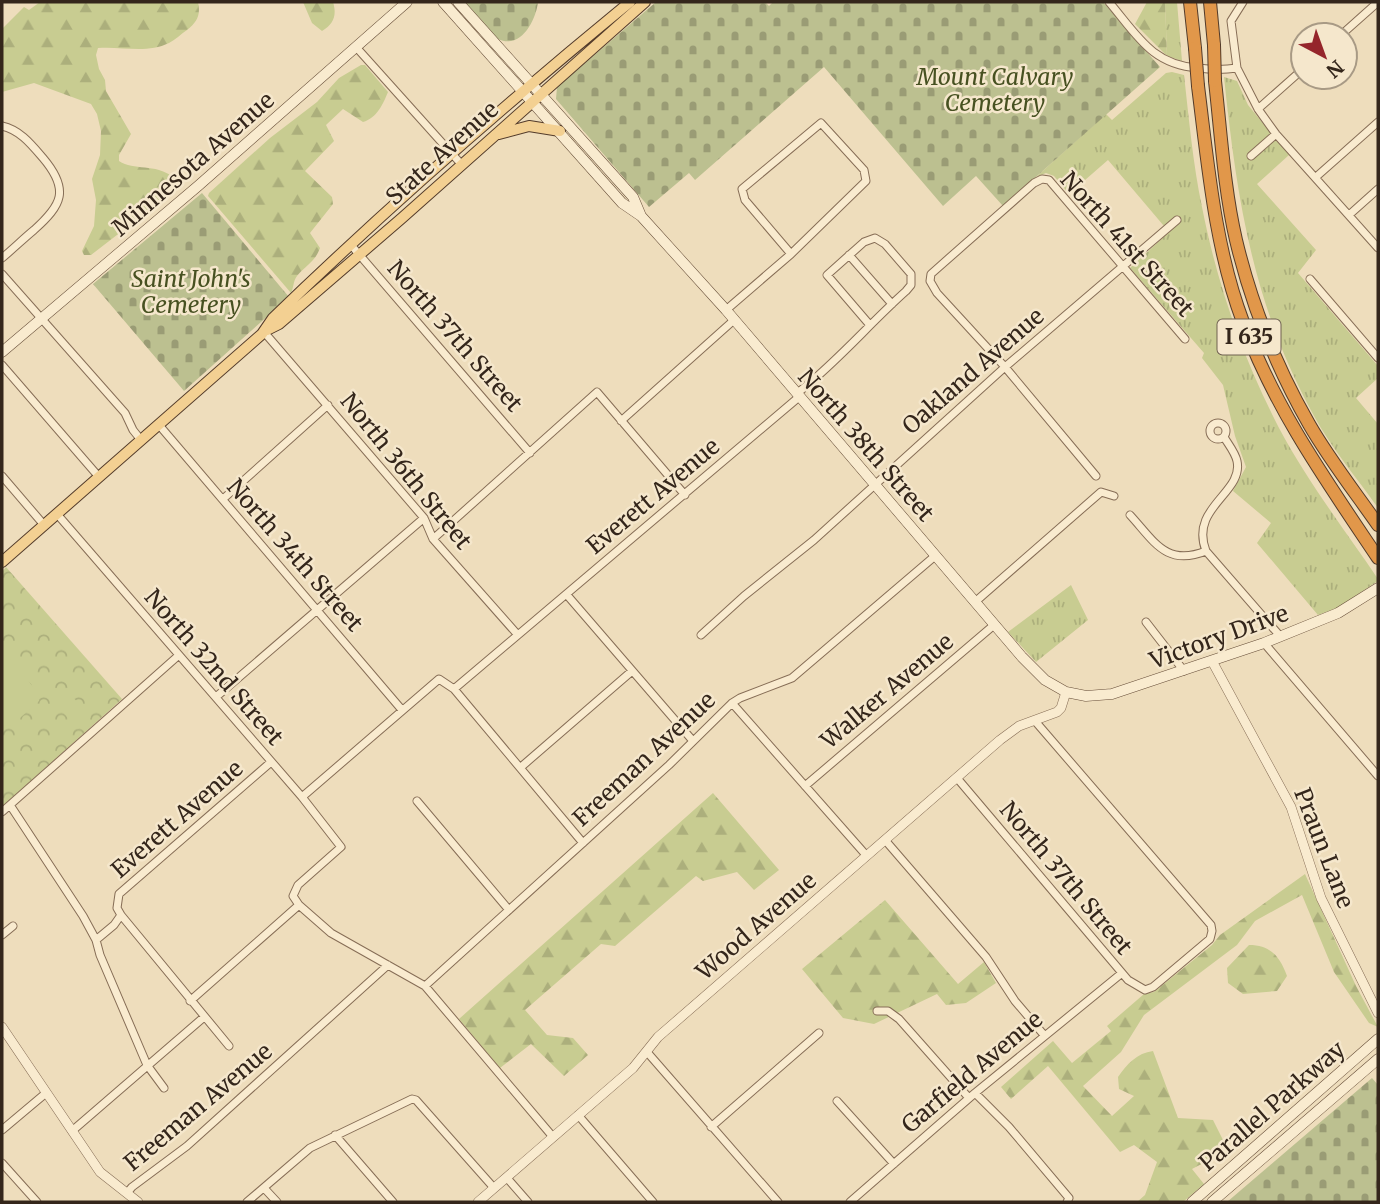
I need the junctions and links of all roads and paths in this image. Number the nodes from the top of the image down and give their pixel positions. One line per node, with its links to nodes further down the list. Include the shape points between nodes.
1 (407, 2): 12 (main road, Minnesota Avenue)
2 (443, 2): 15 (main road, North 38th Street)
3 (458, 2): 15 (main road, North 38th Street)
4 (630, 2): 15 (main road, State Avenue)
5 (645, 2): 16 (main road, State Avenue)
6 (1108, 2): 13 (street, via 1152,52 1167,62 1224,71)
7 (1190, 2): 73 (highway, I 635, bridge, via 1210,179 1242,321 1274,395 1314,464)
8 (1210, 2): 69 (highway, I 635, bridge, via 1226,182 1252,295 1309,424)
9 (1243, 2): 13 (street, via 1231,21)
10 (1378, 2): 11 (street)
11 (1357, 21)
12 (356, 47): 23 (street); 42 (main road, Minnesota Avenue)
13 (1237, 68): 17 (street)
14 (1289, 81): 17 (street)
15 (528, 88): 16 (main road, North 38th Street); 23 (main road, State Avenue)
16 (536, 97): 20 (main road, North 38th Street); 22 (main road, State Avenue); 29 (main road, North 38th Street, via 633,197)
17 (1258, 109): 21 (street)
18 (1378, 122): 26 (street)
19 (2, 126): 36 (street, via 14,129 31,144 52,169 61,189 51,215)
20 (560, 131): 22 (main road, via 529,126); 29 (main road, North 38th Street, via 622,203)
21 (1276, 134): 24 (street); 26 (street)
22 (493, 137): 25 (main road, State Avenue)
23 (453, 155): 25 (street); 31 (main road, State Avenue)
24 (1251, 156)
25 (462, 165): 34 (main road, State Avenue)
26 (1316, 177): 28 (street)
27 (1378, 189): 28 (street)
28 (1349, 215): 32 (street)
29 (641, 216): 41 (main road, North 38th Street)
30 (1177, 220): 37 (street, Oakland Avenue)
31 (351, 245): 34 (street, North 37th Street); 45 (main road, State Avenue, via 273,318)
32 (1378, 248)
33 (791, 254): 33 (street, via 866,181 864,170 821,123 742,189 745,200); 41 (street)
34 (359, 255): 45 (main road, State Avenue); 57 (street, North 37th Street)
35 (849, 256): 40 (street); 40 (street, Everett Avenue, via 870,239 885,244 913,277); 44 (street, Everett Avenue, via 827,278)
36 (2, 258)
37 (1124, 267): 46 (street, North 41st Street); 50 (street, Oakland Avenue); 50 (street, North 41st Street, via 1049,180 1037,180 931,274 930,281 942,299)
38 (2, 274): 42 (street)
39 (1310, 279): 48 (street)
40 (892, 304): 44 (street, Everett Avenue)
41 (726, 310): 43 (main road, North 38th Street)
42 (41, 319): 47 (main road, Minnesota Avenue); 56 (street, via 125,413)
43 (734, 320): 51 (main road, North 38th Street); 53 (street)
44 (869, 324): 51 (street, Everett Avenue)
45 (264, 332): 52 (street, North 36th Street); 54 (main road, State Avenue)
46 (1185, 339)
47 (2, 352)
48 (1378, 358)
49 (2, 365): 60 (street)
50 (1005, 368): 58 (street); 61 (street, Oakland Avenue)
51 (799, 397): 61 (main road, North 38th Street); 62 (street, Everett Avenue)
52 (328, 405): 64 (street); 67 (street, North 36th Street)
53 (621, 421): 57 (street, via 597,392); 62 (street)
54 (159, 425): 56 (main road, State Avenue); 64 (street, North 34th Street)
55 (1224, 437): 71 (street, via 1238,463 1237,473 1205,519)
56 (141, 440): 60 (main road, State Avenue)
57 (530, 453): 70 (street)
58 (1096, 476)
59 (2, 477): 68 (street)
60 (99, 477): 65 (main road, State Avenue)
61 (875, 485): 72 (main road, North 38th Street); 82 (street, Oakland Avenue)
62 (685, 495): 76 (street, Everett Avenue)
63 (1114, 496): 77 (street, via 1101,492)
64 (223, 499): 78 (street, North 34th Street)
65 (57, 514): 68 (main road, State Avenue); 85 (street, North 32nd Street)
66 (1130, 515): 71 (street, via 1169,554 1192,557)
67 (424, 518): 70 (street, North 36th Street); 78 (street)
68 (44, 525): 74 (main road, State Avenue)
69 (1378, 525)
70 (433, 539): 81 (street, North 36th Street)
71 (1206, 551): 83 (street)
72 (935, 556): 77 (main road, North 38th Street); 92 (street, Freeman Avenue, via 792,678)
73 (1378, 557)
74 (2, 562)
75 (1378, 588): 83 (main road, Victory Drive, via 1338,613)
76 (567, 595): 81 (street, Everett Avenue); 87 (street)
77 (975, 603): 80 (main road, North 38th Street)
78 (317, 608): 91 (street); 93 (street, North 34th Street)
79 (1146, 622): 88 (street)
80 (994, 625): 90 (main road, North 38th Street, via 1034,670); 100 (street, Walker Avenue)
81 (517, 634): 89 (street, Everett Avenue)
82 (701, 635)
83 (1280, 636): 84 (main road, Victory Drive)
84 (1264, 643): 86 (main road, Victory Drive); 98 (street)
85 (178, 655): 91 (street, North 32nd Street); 103 (street)
86 (1212, 662): 88 (main road, Victory Drive); 119 (street, Praun Lane, via 1291,807 1321,898)
87 (632, 671): 95 (street); 97 (street)
88 (1184, 671): 90 (main road, Victory Drive, via 1112,694)
89 (454, 689): 93 (street, via 439,679); 97 (street)
90 (1066, 692): 94 (street, Wood Avenue, via 1057,712)
91 (216, 697): 96 (street, North 32nd Street)
92 (732, 703): 95 (street, Freeman Avenue); 100 (street)
93 (402, 710): 101 (street)
94 (1035, 720): 99 (street, Wood Avenue, via 1008,733); 115 (street, North 37th Street, via 1211,925 1210,939 1153,987 1140,988)
95 (693, 741): 106 (street, Freeman Avenue)
96 (271, 762): 101 (street, North 32nd Street); 110 (street, Everett Avenue, via 119,894)
97 (520, 767): 106 (street)
98 (1378, 776)
99 (957, 778): 105 (street, Wood Avenue); 115 (street, North 37th Street)
100 (805, 786): 107 (street)
101 (302, 797): 108 (street, North 32nd Street, via 341,847 298,885 293,896)
102 (417, 801): 109 (street)
103 (10, 806): 104 (street); 113 (street)
104 (2, 812)
105 (885, 839): 107 (street, Wood Avenue); 123 (street, via 986,957)
106 (583, 843): 109 (street, Freeman Avenue)
107 (866, 855): 126 (street, Wood Avenue, via 658,1037)
108 (299, 905): 114 (street, via 331,933); 117 (street)
109 (509, 910): 116 (street, Freeman Avenue)
110 (121, 915): 113 (street, Everett Avenue); 117 (street)
111 (13, 926): 112 (street)
112 (2, 935)
113 (96, 940): 128 (street)
114 (388, 965): 116 (street); 144 (street, Freeman Avenue)
115 (1122, 973): 123 (street, Garfield Avenue)
116 (425, 986): 138 (street)
117 (190, 1001): 120 (street)
118 (877, 1011): 131 (street, via 888,1011 900,1019)
119 (1378, 1013)
120 (204, 1017): 125 (street); 128 (street)
121 (2, 1027): 130 (street)
122 (819, 1033): 134 (street)
123 (1044, 1035): 131 (street, Garfield Avenue)
124 (1378, 1040): 156 (main road, Parallel Parkway)
125 (229, 1046)
126 (647, 1052): 133 (street, Wood Avenue); 134 (street)
127 (1378, 1059): 157 (main road, Parallel Parkway)
128 (147, 1065): 129 (street); 136 (street)
129 (164, 1088)
130 (46, 1093): 135 (street); 136 (street)
131 (972, 1096): 140 (street, Garfield Avenue); 155 (street, via 1009,1127 1069,1198)
132 (837, 1101): 140 (street)
133 (578, 1115): 138 (street, Wood Avenue); 152 (street)
134 (711, 1127): 153 (street)
135 (2, 1130)
136 (72, 1131): 144 (street, via 100,1172)
137 (335, 1135): 142 (street, via 310,1148); 143 (street, via 416,1100); 149 (street)
138 (554, 1137): 141 (street, Wood Avenue)
139 (2, 1163): 145 (street)
140 (894, 1164): 154 (street, Garfield Avenue)
141 (507, 1178): 143 (street, Wood Avenue); 151 (street)
142 (264, 1188): 147 (street); 148 (street)
143 (494, 1188): 150 (street, Wood Avenue)
144 (127, 1194): 146 (street)
145 (37, 1202)
146 (138, 1202)
147 (247, 1202)
148 (277, 1202)
149 (393, 1202)
150 (478, 1202)
151 (528, 1202)
152 (653, 1202)
153 (778, 1202)
154 (850, 1202)
155 (1067, 1202)
156 (1192, 1202)
157 (1212, 1202)

